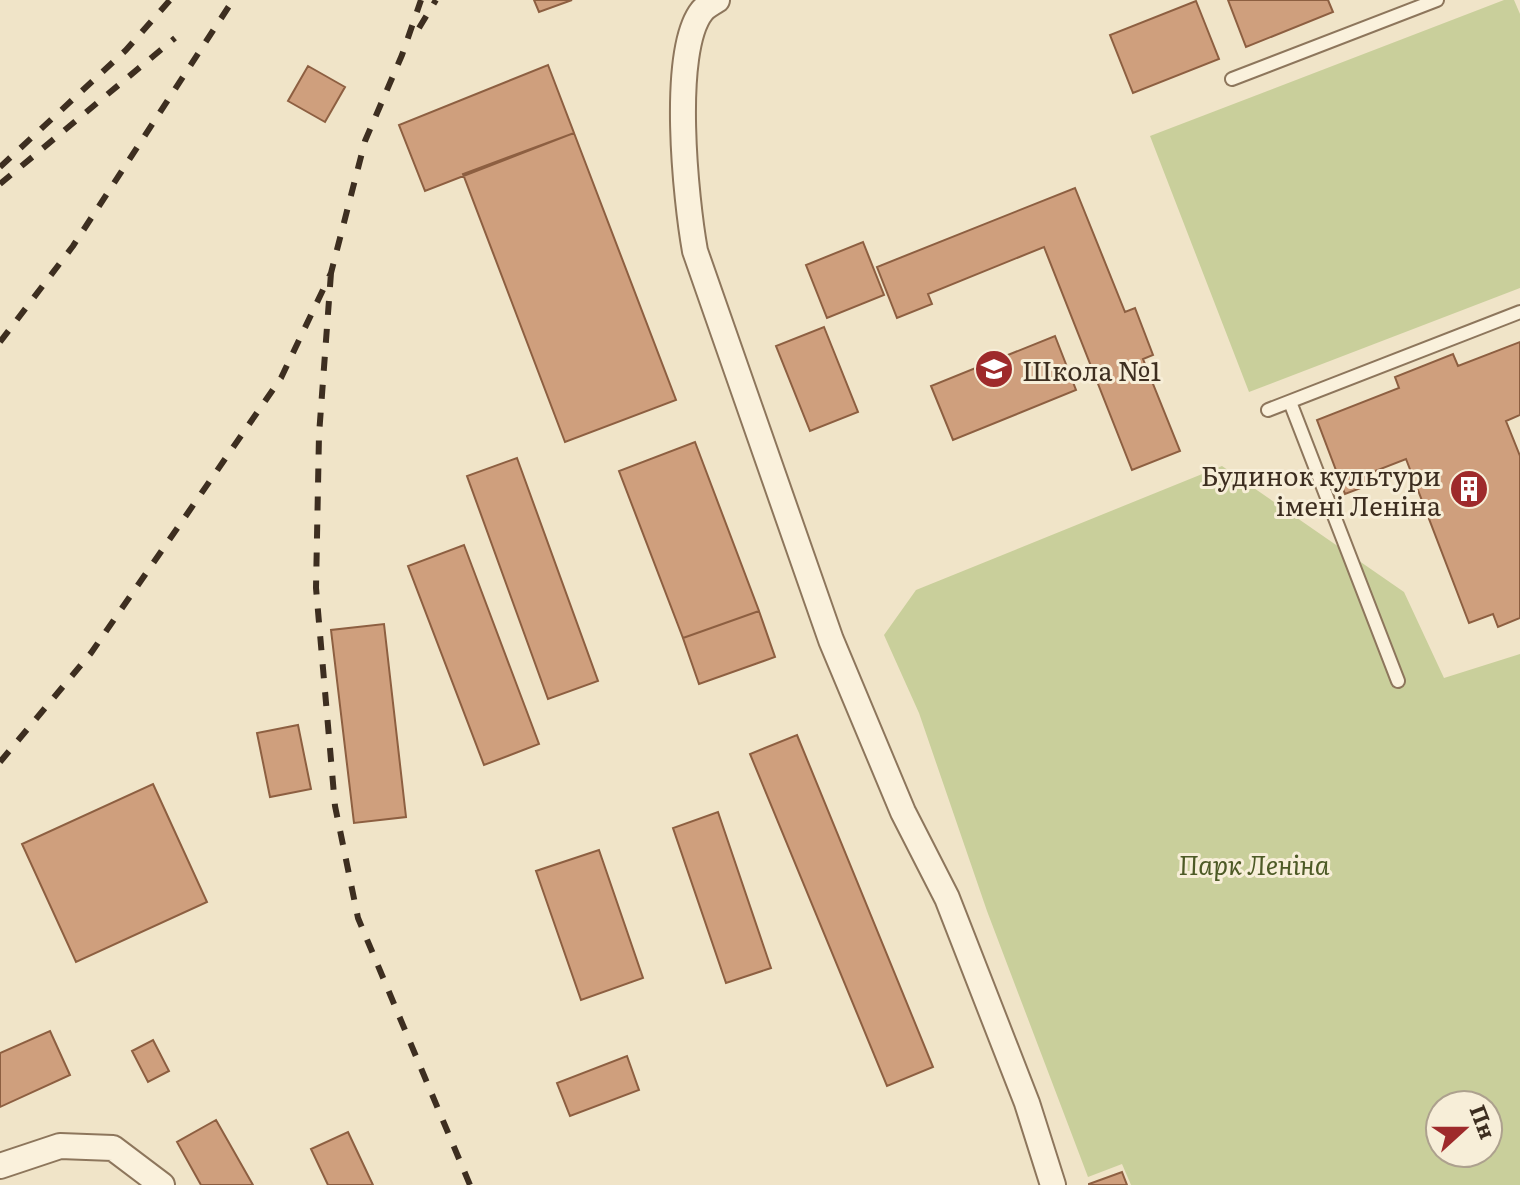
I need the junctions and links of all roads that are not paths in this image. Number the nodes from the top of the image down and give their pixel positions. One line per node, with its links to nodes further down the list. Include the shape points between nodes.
1 (717, 0): 10 (street, via 701,11 685,74 682,115 695,251 831,640 903,812 947,898 1027,1103)
2 (1437, 0): 3 (lane)
3 (1232, 79)
4 (1520, 312): 5 (lane)
5 (1290, 402): 6 (lane); 7 (lane)
6 (1268, 410)
7 (1398, 681)
8 (0, 1166): 9 (street, via 60,1146 113,1148)
9 (162, 1185)
10 (1053, 1185)

